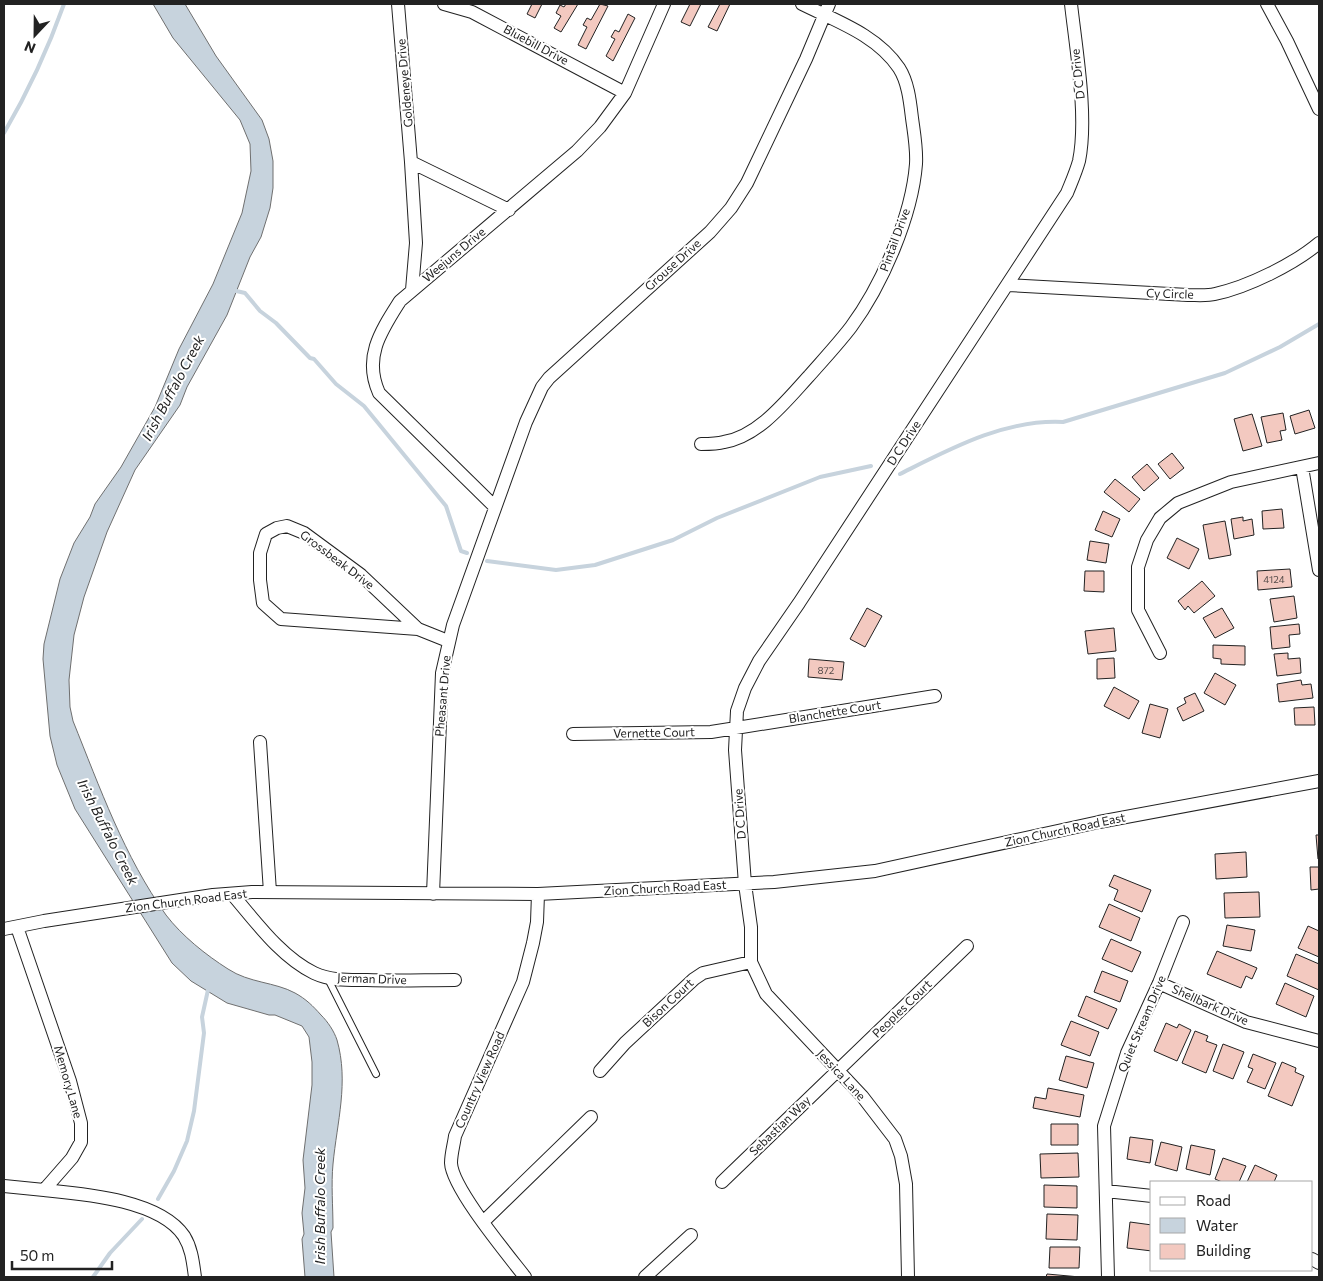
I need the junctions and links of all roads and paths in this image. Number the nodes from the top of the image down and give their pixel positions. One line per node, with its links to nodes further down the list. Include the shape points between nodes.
1 (398, 4): 10 (street, Goldeneye Drive)
2 (444, 4): 8 (street, Bluebill Drive, via 472,12)
3 (664, 4): 8 (street, Weejuns Drive)
4 (802, 4): 7 (street, Pintail Drive)
5 (1071, 4): 13 (street, D C Drive, via 1081,103 1079,161 1060,206)
6 (1267, 4): 9 (street)
7 (827, 10): 15 (street, Pintail Drive, via 873,42 899,68 906,82 916,164 907,210 882,275 839,343 784,404 757,427 725,442); 18 (street, Grouse Drive, via 747,183 732,208 710,232 549,378 526,422)
8 (625, 93): 11 (street, Weejuns Drive, via 577,151)
9 (1319, 109)
10 (411, 162): 11 (street); 14 (street, Goldeneye Drive, via 416,243)
11 (509, 210): 14 (street, Weejuns Drive)
12 (1319, 243): 13 (street, Cy Circle, via 1290,264 1214,294)
13 (1008, 285): 24 (street, D C Drive, via 758,661 737,711)
14 (412, 290): 18 (street, Weejuns Drive, via 400,301 384,326 374,350 373,381 393,409)
15 (701, 444)
16 (1319, 463): 17 (street)
17 (1302, 467): 19 (street); 22 (street, via 1231,482 1178,503 1160,518 1147,540 1138,567 1138,610)
18 (495, 507): 21 (street, Pheasant Drive)
19 (1319, 570)
20 (418, 629): 20 (street, Grossbeak Drive, via 281,620 263,603 260,553 266,534 288,526 304,533 361,575); 21 (street, Grossbeak Drive)
21 (448, 641): 31 (street, Pheasant Drive, via 442,674)
22 (1160, 653)
23 (935, 696): 24 (street, Blanchette Court)
24 (736, 728): 25 (street, Vernette Court, via 679,734); 28 (street, D C Drive)
25 (573, 734)
26 (260, 742): 29 (street)
27 (1319, 781): 28 (street, Zion Church Road East, via 1099,822 875,871)
28 (745, 884): 32 (street, Zion Church Road East); 37 (street, Jessica Lane)
29 (270, 892): 30 (street, Zion Church Road East); 31 (street, Zion Church Road East)
30 (232, 894): 34 (street, Zion Church Road East); 38 (street, Jerman Drive, via 295,961)
31 (433, 894): 32 (street, Zion Church Road East)
32 (538, 894): 51 (street, Country View Road, via 535,936 523,982 455,1136 451,1163 454,1176)
33 (1183, 922): 40 (street, Quiet Stream Drive)
34 (17, 926): 35 (street, Zion Church Road East); 48 (street, Memory Lane, via 70,1081 81,1123 81,1142 72,1158)
35 (4, 929)
36 (967, 946): 43 (street, Peoples Court)
37 (752, 962): 42 (street, Bison Court, via 703,973 694,979); 43 (street, Jessica Lane, via 766,994)
38 (326, 976): 39 (street, Jerman Drive, via 397,981); 44 (lane)
39 (454, 980)
40 (1159, 983): 41 (street, Shellbark Drive, via 1246,1022); 49 (street, Quiet Stream Drive, via 1126,1053 1104,1126)
41 (1319, 1041)
42 (600, 1071)
43 (838, 1071): 46 (street, Sebastian Way); 56 (street, Jessica Lane, via 895,1139 901,1156 906,1184)
44 (376, 1074)
45 (590, 1117): 51 (street)
46 (722, 1182)
47 (4, 1186): 48 (street)
48 (44, 1190): 53 (street, via 131,1203 162,1216 184,1237 193,1256)
49 (1106, 1191): 50 (street); 57 (street, Quiet Stream Drive)
50 (1150, 1196)
51 (484, 1222): 54 (street, Country View Road)
52 (692, 1235): 55 (street)
53 (195, 1277)
54 (525, 1277)
55 (645, 1277)
56 (908, 1277)
57 (1108, 1277)

